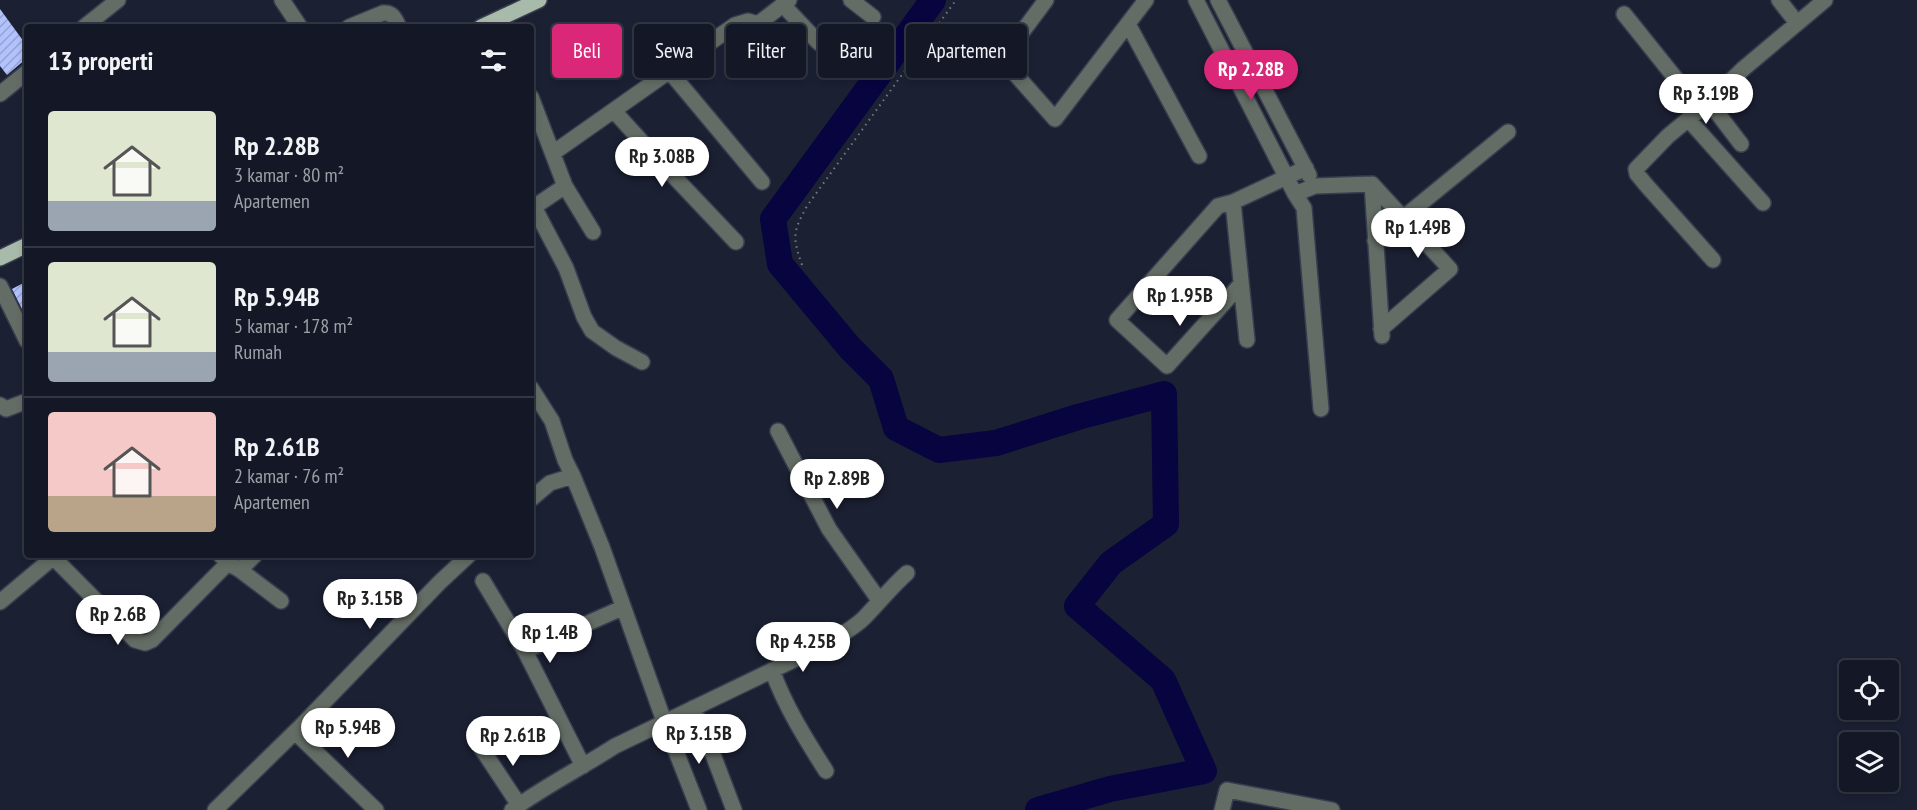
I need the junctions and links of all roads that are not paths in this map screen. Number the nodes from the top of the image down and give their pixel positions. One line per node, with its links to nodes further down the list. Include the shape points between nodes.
1 (118, 0): 17 (street)
2 (282, 0): 18 (street)
3 (539, 0): 15 (main road)
4 (851, 0): 13 (street)
5 (1046, 0): 21 (street, via 1002,59 1055,119)
6 (1146, 0): 21 (street)
7 (1196, 0): 22 (street)
8 (1218, 0): 14 (street)
9 (1779, 0): 16 (street)
10 (1825, 0): 16 (street)
11 (786, 3): 23 (street, via 759,24 748,21); 24 (street)
12 (1624, 15): 29 (street, via 1694,100)
13 (873, 16)
14 (1229, 21): 22 (street); 32 (street)
15 (499, 23)
16 (1797, 23): 29 (street)
17 (88, 24)
18 (298, 24)
19 (356, 24): 20 (street, via 388,12)
20 (397, 24)
21 (1128, 24): 38 (street)
22 (1212, 30): 34 (street)
23 (714, 41)
24 (818, 42)
25 (24, 74): 28 (street)
26 (661, 78): 31 (street)
27 (675, 78): 41 (street)
28 (0, 94)
29 (1708, 102): 33 (street); 36 (street)
30 (534, 105): 37 (street)
31 (614, 111): 37 (street); 53 (street)
32 (1277, 115): 34 (street); 39 (street)
33 (1688, 119): 47 (street); 56 (street, via 1636,169)
34 (1259, 124): 40 (street)
35 (1508, 132): 50 (street)
36 (1741, 144)
37 (553, 153): 43 (street)
38 (1199, 156)
39 (1306, 168): 40 (street); 44 (street)
40 (1286, 177): 45 (street); 46 (street)
41 (762, 182)
42 (1372, 184): 44 (street); 50 (street); 52 (street)
43 (566, 186): 48 (street); 51 (street)
44 (1315, 186): 45 (street)
45 (1295, 194): 65 (street, via 1304,208)
46 (1233, 202): 57 (street); 57 (street, via 1218,206 1117,320 1167,366)
47 (1763, 203)
48 (534, 207)
49 (534, 212): 61 (street, via 566,268 592,331)
50 (1402, 217): 52 (street); 52 (street, via 1449,269 1381,332)
51 (593, 232)
52 (1376, 241)
53 (736, 242)
54 (24, 246): 55 (main road)
55 (0, 258)
56 (1713, 260)
57 (1241, 284): 60 (street)
58 (0, 286): 59 (street)
59 (24, 335)
60 (1247, 340)
61 (642, 362)
62 (534, 396): 67 (street, via 552,421)
63 (24, 402): 64 (street, via 6,409)
64 (0, 405)
65 (1321, 409)
66 (778, 431): 76 (street, via 829,529)
67 (573, 476): 68 (street, via 550,483); 79 (street)
68 (534, 496)
69 (52, 558): 78 (street)
70 (56, 558): 73 (street, via 135,640 145,644)
71 (245, 558): 73 (street)
72 (466, 558): 84 (street)
73 (229, 563): 77 (street)
74 (907, 573): 76 (street)
75 (483, 581): 80 (street)
76 (879, 600): 81 (street, via 853,627)
77 (281, 601)
78 (0, 602)
79 (622, 608): 80 (street); 83 (street)
80 (525, 651): 86 (street)
81 (772, 670): 82 (street); 87 (street, via 780,693)
82 (693, 708): 83 (street); 93 (street)
83 (664, 721): 86 (street); 92 (street)
84 (295, 732): 90 (street); 91 (street)
85 (480, 746): 89 (street)
86 (584, 766): 89 (street)
87 (826, 771)
88 (1279, 805): 94 (street, via 1227,790); 95 (street)
89 (515, 808)
90 (215, 810)
91 (376, 810)
92 (699, 810)
93 (734, 810)
94 (1222, 810)
95 (1332, 810)

